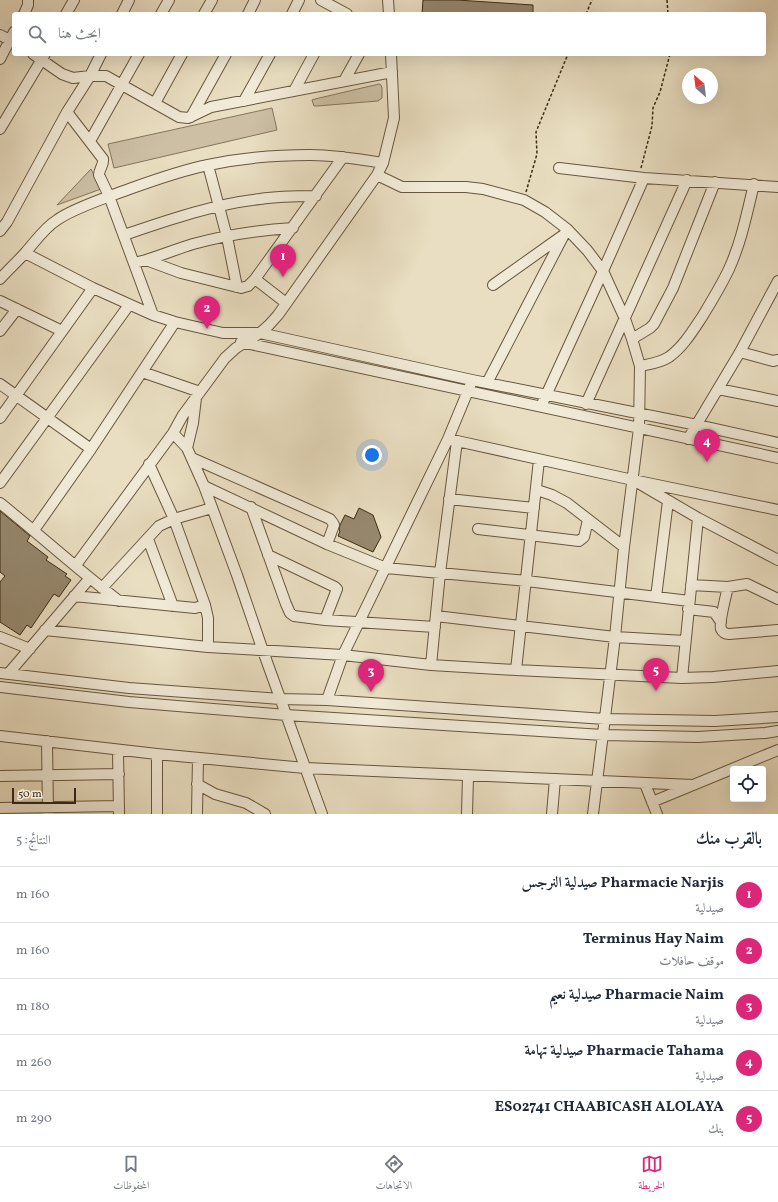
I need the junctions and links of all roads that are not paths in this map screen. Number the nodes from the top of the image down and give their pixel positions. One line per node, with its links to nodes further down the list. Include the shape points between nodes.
1 (28, 0): 10 (street)
2 (74, 0): 11 (street)
3 (129, 0): 12 (street)
4 (169, 0): 13 (street)
5 (212, 0): 14 (street)
6 (256, 0): 15 (street)
7 (300, 0): 16 (street)
8 (321, 0): 17 (street)
9 (388, 0): 18 (street)
10 (25, 12)
11 (67, 12)
12 (123, 12)
13 (162, 12)
14 (205, 12)
15 (249, 12)
16 (293, 12)
17 (339, 12)
18 (389, 12)
19 (0, 34): 20 (street)
20 (12, 38)
21 (12, 40): 31 (street)
22 (100, 56): 33 (street)
23 (138, 56): 35 (street)
24 (181, 56): 38 (street)
25 (225, 56): 40 (street)
26 (269, 56): 37 (street)
27 (313, 56): 36 (street)
28 (358, 56): 34 (street)
29 (391, 56): 32 (street)
30 (43, 57): 33 (street, via 62,74 73,78); 41 (street)
31 (0, 59)
32 (392, 72): 34 (street); 44 (street, via 394,118)
33 (90, 76): 35 (street, via 106,76); 39 (street)
34 (344, 81): 36 (street)
35 (121, 85): 38 (street); 42 (street)
36 (294, 91): 37 (street)
37 (244, 101): 40 (street, via 211,107)
38 (155, 103): 40 (street, via 179,117)
39 (68, 112): 42 (street); 57 (street, via 7,222)
40 (191, 117)
41 (0, 129)
42 (90, 142): 53 (street, via 103,159 99,175)
43 (343, 157): 44 (street); 45 (street, via 272,157); 54 (street)
44 (383, 163): 47 (street)
45 (208, 165): 53 (street); 55 (street)
46 (559, 168): 48 (street)
47 (377, 175): 58 (street, via 402,187 466,187 524,200 545,212); 72 (street)
48 (641, 177): 49 (street); 64 (street)
49 (688, 180): 50 (street); 76 (street)
50 (715, 182): 51 (street); 82 (street, via 673,288 654,324)
51 (754, 184): 52 (street); 86 (street, via 729,269 692,334 668,358)
52 (778, 186)
53 (109, 196): 59 (street); 61 (street, via 57,220)
54 (316, 196): 55 (street, via 259,199); 56 (street)
55 (220, 206): 59 (street); 60 (street)
56 (293, 228): 60 (street); 66 (street)
57 (0, 230)
58 (565, 232): 64 (street, via 587,250); 68 (street); 89 (street)
59 (124, 235): 63 (street)
60 (227, 237): 62 (street, via 194,244); 69 (street)
61 (25, 253): 65 (street); 70 (street)
62 (146, 260): 63 (street); 69 (street, via 181,273)
63 (134, 263): 75 (street)
64 (604, 271): 76 (street); 95 (street)
65 (0, 279)
66 (255, 279): 69 (street, via 248,286); 72 (street)
67 (778, 281): 84 (street)
68 (493, 286)
69 (237, 287)
70 (93, 288): 73 (street); 79 (street)
71 (0, 301): 74 (street)
72 (286, 303): 81 (street)
73 (129, 305): 75 (street); 101 (street)
74 (17, 308): 78 (street); 79 (street)
75 (153, 315): 77 (street)
76 (625, 319): 82 (street); 97 (street)
77 (175, 322): 80 (street); 87 (street)
78 (0, 331)
79 (62, 331): 93 (street)
80 (223, 333): 81 (street); 83 (street)
81 (260, 333): 83 (street); 88 (street)
82 (632, 339): 86 (street)
83 (243, 344): 92 (street); 94 (street, via 225,358)
84 (740, 352): 85 (street, via 773,361); 91 (street)
85 (778, 360)
86 (640, 366): 99 (street)
87 (142, 372): 94 (street); 109 (street)
88 (472, 380): 89 (street); 92 (street)
89 (487, 383): 95 (street)
90 (0, 384): 93 (street)
91 (718, 389): 96 (street); 102 (street)
92 (467, 392): 98 (street); 106 (street)
93 (16, 395): 100 (street); 101 (street)
94 (198, 395): 104 (street); 108 (street)
95 (546, 396): 97 (street); 98 (street)
96 (778, 401)
97 (586, 404): 99 (street)
98 (540, 408): 103 (street)
99 (640, 414): 102 (street); 103 (street)
100 (0, 418)
101 (47, 418): 109 (street); 115 (street)
102 (697, 425): 105 (street); 107 (street)
103 (639, 428): 105 (street); 114 (street)
104 (173, 433): 108 (street); 113 (street)
105 (688, 438): 111 (street)
106 (452, 440): 112 (street); 118 (street); 137 (street)
107 (778, 443)
108 (187, 448): 110 (street)
109 (91, 449): 129 (street)
110 (192, 458): 116 (street); 132 (street, via 330,519 334,525)
111 (778, 458)
112 (540, 460): 114 (street); 117 (street)
113 (149, 464): 126 (street); 136 (street)
114 (633, 480): 119 (street); 124 (street); 133 (street)
115 (0, 483)
116 (204, 486): 121 (street); 122 (street)
117 (537, 490): 123 (street); 127 (street, via 567,503)
118 (449, 499): 123 (street); 138 (street)
119 (668, 501): 125 (street); 146 (street)
120 (0, 503): 129 (street)
121 (251, 507): 132 (street); 134 (street)
122 (212, 508): 126 (street); 165 (street)
123 (534, 508): 130 (street)
124 (778, 510)
125 (698, 518): 135 (street); 141 (street)
126 (174, 519): 131 (street, via 159,526); 149 (street)
127 (588, 520): 130 (street, via 584,537 579,541); 133 (street)
128 (478, 529): 130 (street)
129 (34, 530): 136 (street)
130 (532, 535): 140 (street)
131 (148, 539): 143 (street); 151 (street)
132 (327, 544): 137 (street)
133 (624, 547): 144 (street)
134 (268, 554): 153 (street, via 290,613 294,616); 153 (street, via 337,589)
135 (778, 560)
136 (76, 565): 139 (street)
137 (386, 568): 138 (street); 154 (street)
138 (440, 573): 140 (street); 152 (street)
139 (90, 578): 143 (street); 145 (street)
140 (527, 581): 144 (street); 157 (street)
141 (691, 585): 142 (street); 150 (street)
142 (728, 587): 147 (street, via 747,584); 155 (street)
143 (102, 588): 148 (street)
144 (620, 593): 146 (street); 161 (street)
145 (74, 596): 148 (street); 158 (street)
146 (656, 597): 150 (street)
147 (778, 599)
148 (119, 601): 151 (street)
149 (205, 605): 151 (street, via 194,608); 163 (street, via 208,618)
150 (688, 605): 155 (street, via 714,612); 162 (street)
151 (173, 606)
152 (436, 616): 156 (street); 157 (street)
153 (325, 620): 154 (street)
154 (360, 622): 156 (street); 166 (street)
155 (721, 622): 159 (street, via 722,630 726,634)
156 (435, 626): 167 (street)
157 (521, 626): 161 (street); 168 (street)
158 (46, 630): 163 (street); 164 (street)
159 (778, 630)
160 (0, 637): 164 (street)
161 (615, 637): 162 (street); 171 (street)
162 (685, 641): 172 (street)
163 (208, 647): 165 (street)
164 (30, 649): 170 (street)
165 (263, 651): 166 (street); 174 (street)
166 (343, 655): 167 (street); 175 (street)
167 (431, 665): 168 (street)
168 (516, 670): 171 (street)
169 (778, 671): 172 (street)
170 (4, 674): 174 (street, via 129,688)
171 (611, 675): 172 (street); 178 (street)
172 (682, 678)
173 (0, 687): 176 (street, via 129,702)
174 (280, 699): 175 (street); 176 (street)
175 (327, 700): 178 (street)
176 (286, 715): 180 (street); 187 (street)
177 (778, 717): 178 (street, via 708,721)
178 (605, 719): 180 (street)
179 (778, 731): 180 (street, via 698,737)
180 (603, 735): 193 (street)
181 (0, 736): 182 (street)
182 (47, 741): 183 (street); 189 (street)
183 (118, 750): 185 (street); 188 (street)
184 (778, 750): 196 (street)
185 (156, 754): 186 (street); 202 (street)
186 (198, 758): 187 (street); 194 (street)
187 (305, 768): 191 (street); 206 (street)
188 (118, 774): 189 (street); 201 (street)
189 (47, 775): 190 (street); 200 (street)
190 (0, 776)
191 (468, 776): 192 (street); 207 (street)
192 (555, 779): 193 (street); 208 (street)
193 (597, 781): 195 (street); 209 (street)
194 (197, 784): 198 (street, via 215,794); 203 (street)
195 (645, 784): 196 (street); 197 (street)
196 (693, 785): 197 (street)
197 (652, 802): 210 (street)
198 (246, 803): 204 (street); 205 (street)
199 (0, 808): 200 (street)
200 (48, 810): 201 (street)
201 (119, 810)
202 (157, 814)
203 (197, 814)
204 (246, 814)
205 (265, 814)
206 (322, 814)
207 (467, 814)
208 (552, 814)
209 (593, 814)
210 (657, 814)

